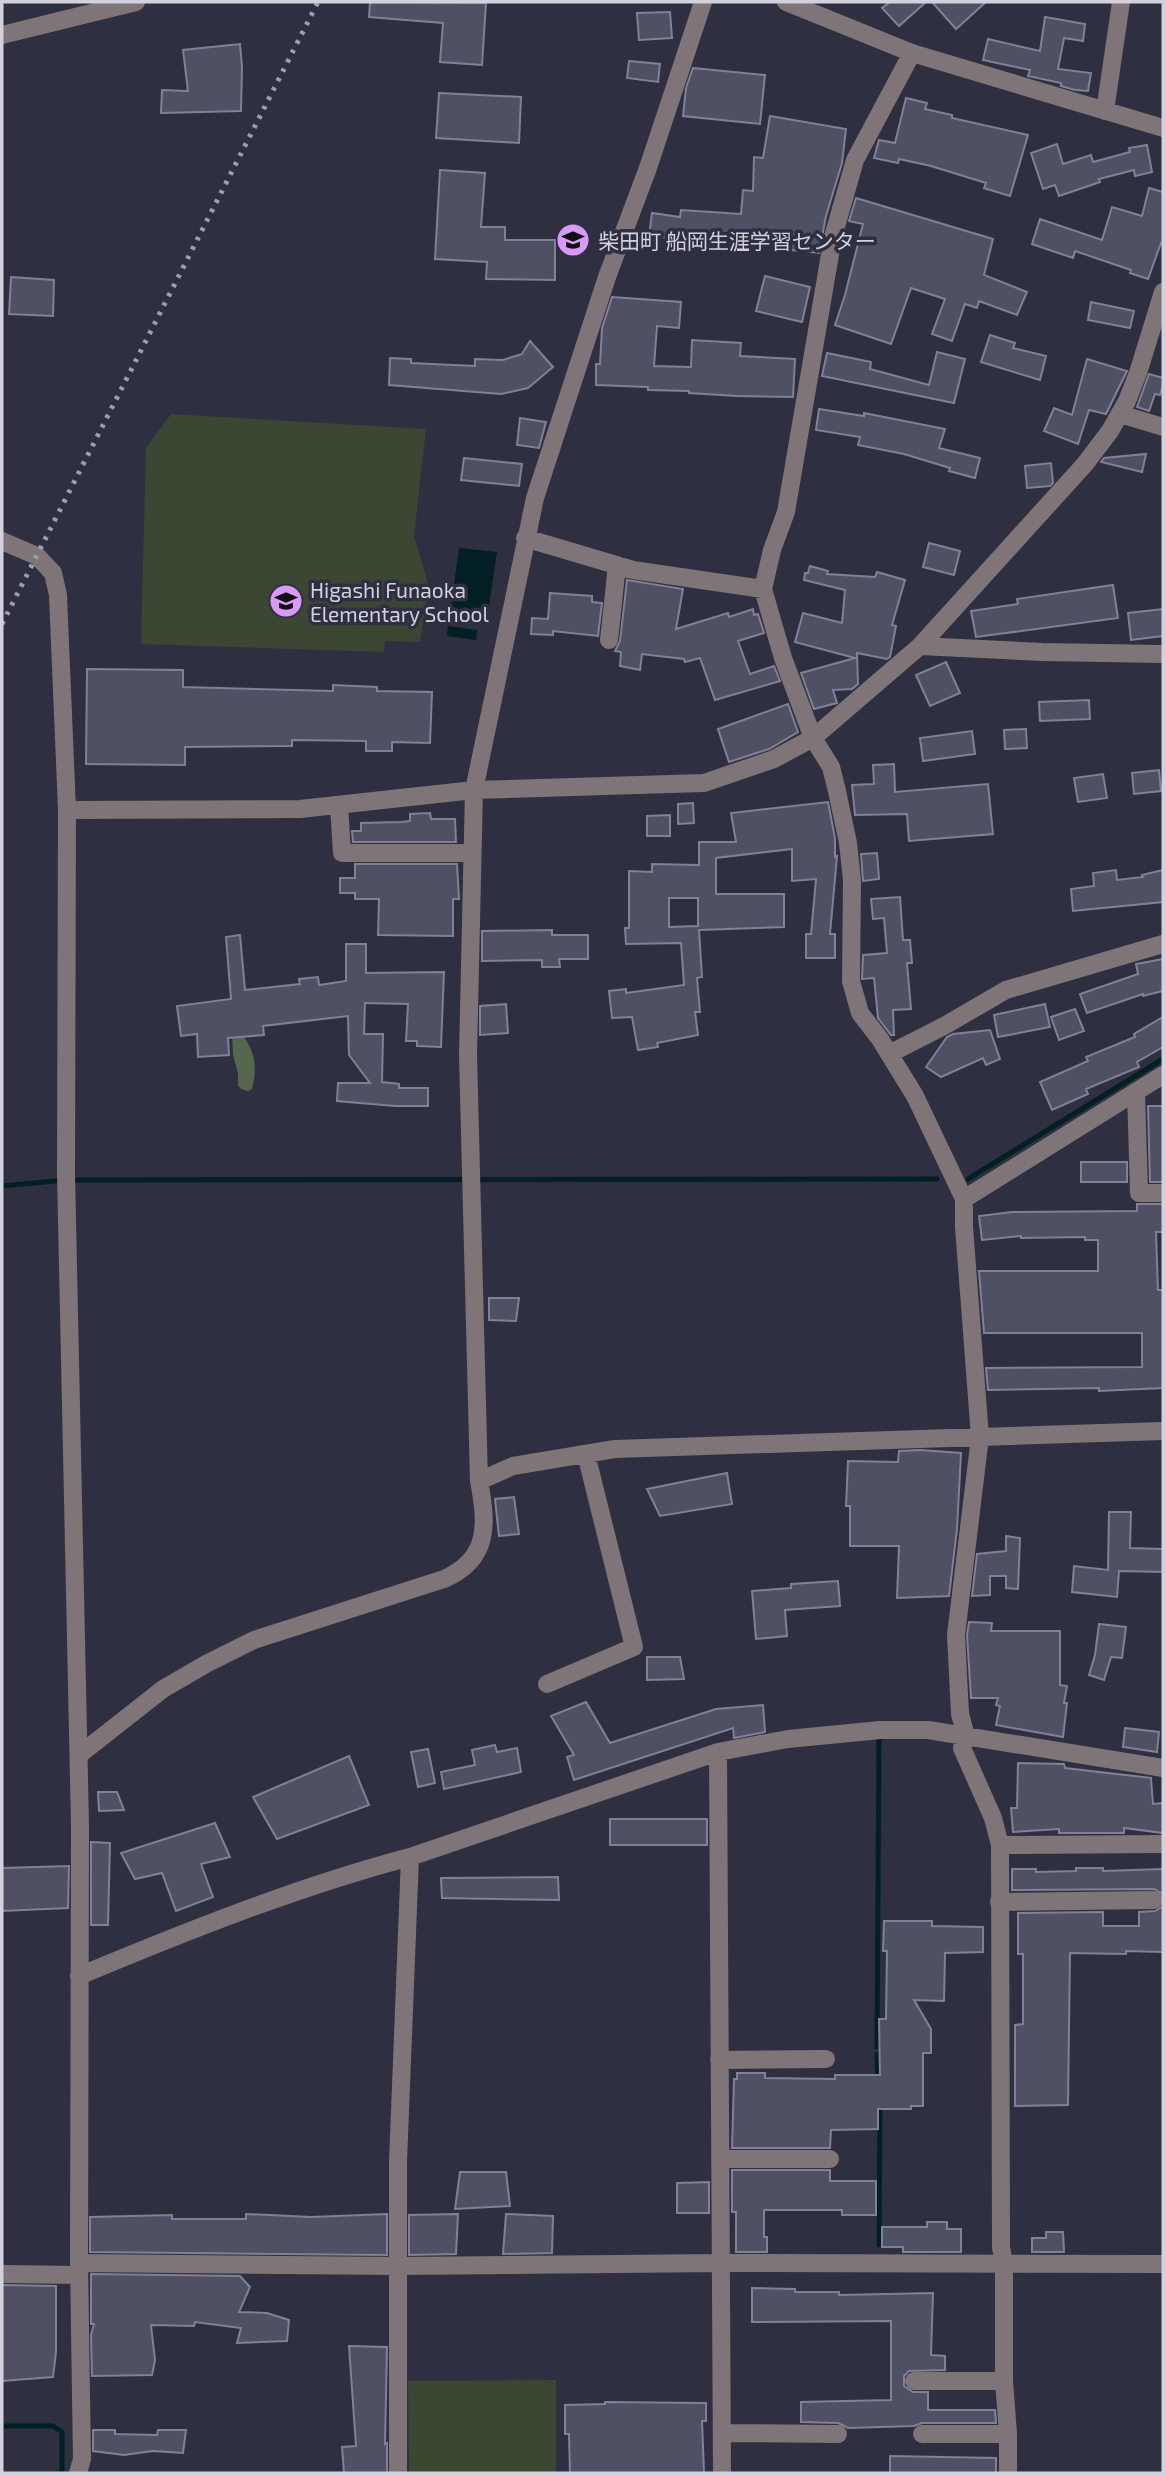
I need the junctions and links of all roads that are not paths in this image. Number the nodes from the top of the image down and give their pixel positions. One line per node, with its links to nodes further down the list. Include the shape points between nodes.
1 (136, 2): 5 (street)
2 (703, 2): 12 (street, via 607,277)
3 (786, 2): 6 (street)
4 (1121, 2): 7 (street)
5 (2, 35)
6 (912, 53): 7 (street); 15 (street, via 855,159 833,237 786,512)
7 (1105, 111): 8 (street)
8 (1163, 128)
9 (1163, 292): 10 (street)
10 (1120, 414): 11 (street); 17 (street, via 1086,464)
11 (1163, 427)
12 (526, 538): 14 (street); 20 (street)
13 (2, 541): 22 (street, via 37,556 53,573 58,595)
14 (617, 565): 15 (street); 16 (street)
15 (763, 589): 19 (street)
16 (609, 640)
17 (920, 646): 18 (street); 19 (street)
18 (1163, 654)
19 (813, 738): 20 (street, via 774,759 704,783); 25 (street, via 831,767 848,843 853,911 851,981 860,1013)
20 (474, 790): 21 (street); 23 (street)
21 (339, 805): 22 (street); 23 (street, via 342,853)
22 (68, 810): 37 (street, via 66,1182)
23 (472, 853): 33 (street, via 470,1177)
24 (1163, 944): 25 (street, via 1006,990)
25 (889, 1054): 29 (street, via 915,1096)
26 (1163, 1075): 27 (street)
27 (1136, 1092): 28 (street, via 1139,1193); 29 (street)
28 (1163, 1193)
29 (964, 1199): 31 (street)
30 (1163, 1432): 31 (street)
31 (980, 1437): 32 (street, via 615,1449); 35 (street, via 956,1635 960,1714)
32 (586, 1454): 33 (street, via 513,1466); 34 (street, via 634,1647)
33 (479, 1481): 37 (street, via 485,1516 482,1536 471,1563 457,1573 254,1640 163,1689)
34 (547, 1684)
35 (966, 1736): 36 (street, via 880,1730); 38 (street); 40 (street, via 962,1748)
36 (718, 1752): 41 (street); 46 (street)
37 (79, 1755): 44 (street)
38 (1163, 1768)
39 (1163, 1844): 40 (street)
40 (1000, 1845): 43 (street)
41 (410, 1857): 44 (street, via 166,1939); 52 (street)
42 (1154, 1900): 43 (street)
43 (999, 1902): 50 (street)
44 (79, 1976): 53 (street)
45 (826, 2059): 46 (street)
46 (719, 2060): 47 (street)
47 (720, 2159): 48 (street); 49 (street)
48 (831, 2159)
49 (721, 2263): 50 (street); 52 (street); 57 (street)
50 (1004, 2263): 51 (street); 56 (street)
51 (1163, 2264)
52 (397, 2266): 53 (street); 62 (street)
53 (79, 2269): 54 (street); 61 (street, via 82,2459)
54 (2, 2274)
55 (914, 2381): 56 (street)
56 (1004, 2381): 60 (street)
57 (722, 2433): 58 (street); 63 (street)
58 (838, 2434)
59 (922, 2434): 60 (street)
60 (1008, 2434): 64 (street)
61 (78, 2473)
62 (398, 2473)
63 (722, 2473)
64 (1008, 2473)

